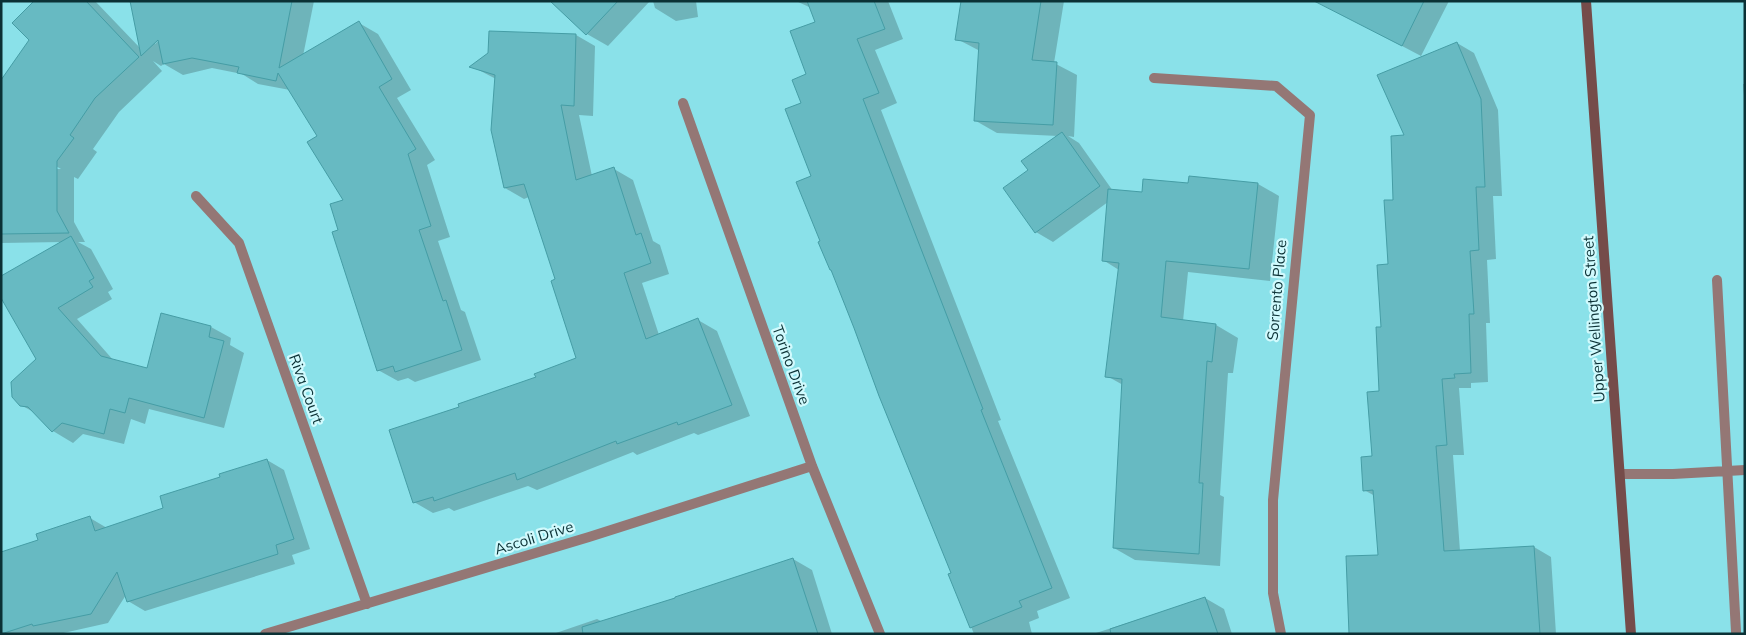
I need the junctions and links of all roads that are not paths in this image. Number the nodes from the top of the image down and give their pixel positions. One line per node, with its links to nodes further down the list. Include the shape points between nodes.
1 (1586, 1): 9 (main road, Upper Wellington Street)
2 (1154, 78): 14 (street, Sorrento Place, via 1276,86 1310,115 1273,500 1273,593)
3 (683, 103): 6 (street, Torino Drive)
4 (196, 196): 10 (street, Riva Court, via 238,243)
5 (1717, 280): 8 (street)
6 (812, 466): 10 (street, Ascoli Drive); 13 (street, Torino Drive)
7 (1745, 470): 8 (street)
8 (1727, 471): 9 (street); 11 (street)
9 (1620, 474): 15 (main road, Upper Wellington Street)
10 (368, 604): 12 (street, Ascoli Drive)
11 (1736, 632)
12 (265, 634)
13 (880, 634)
14 (1281, 634)
15 (1631, 634)

